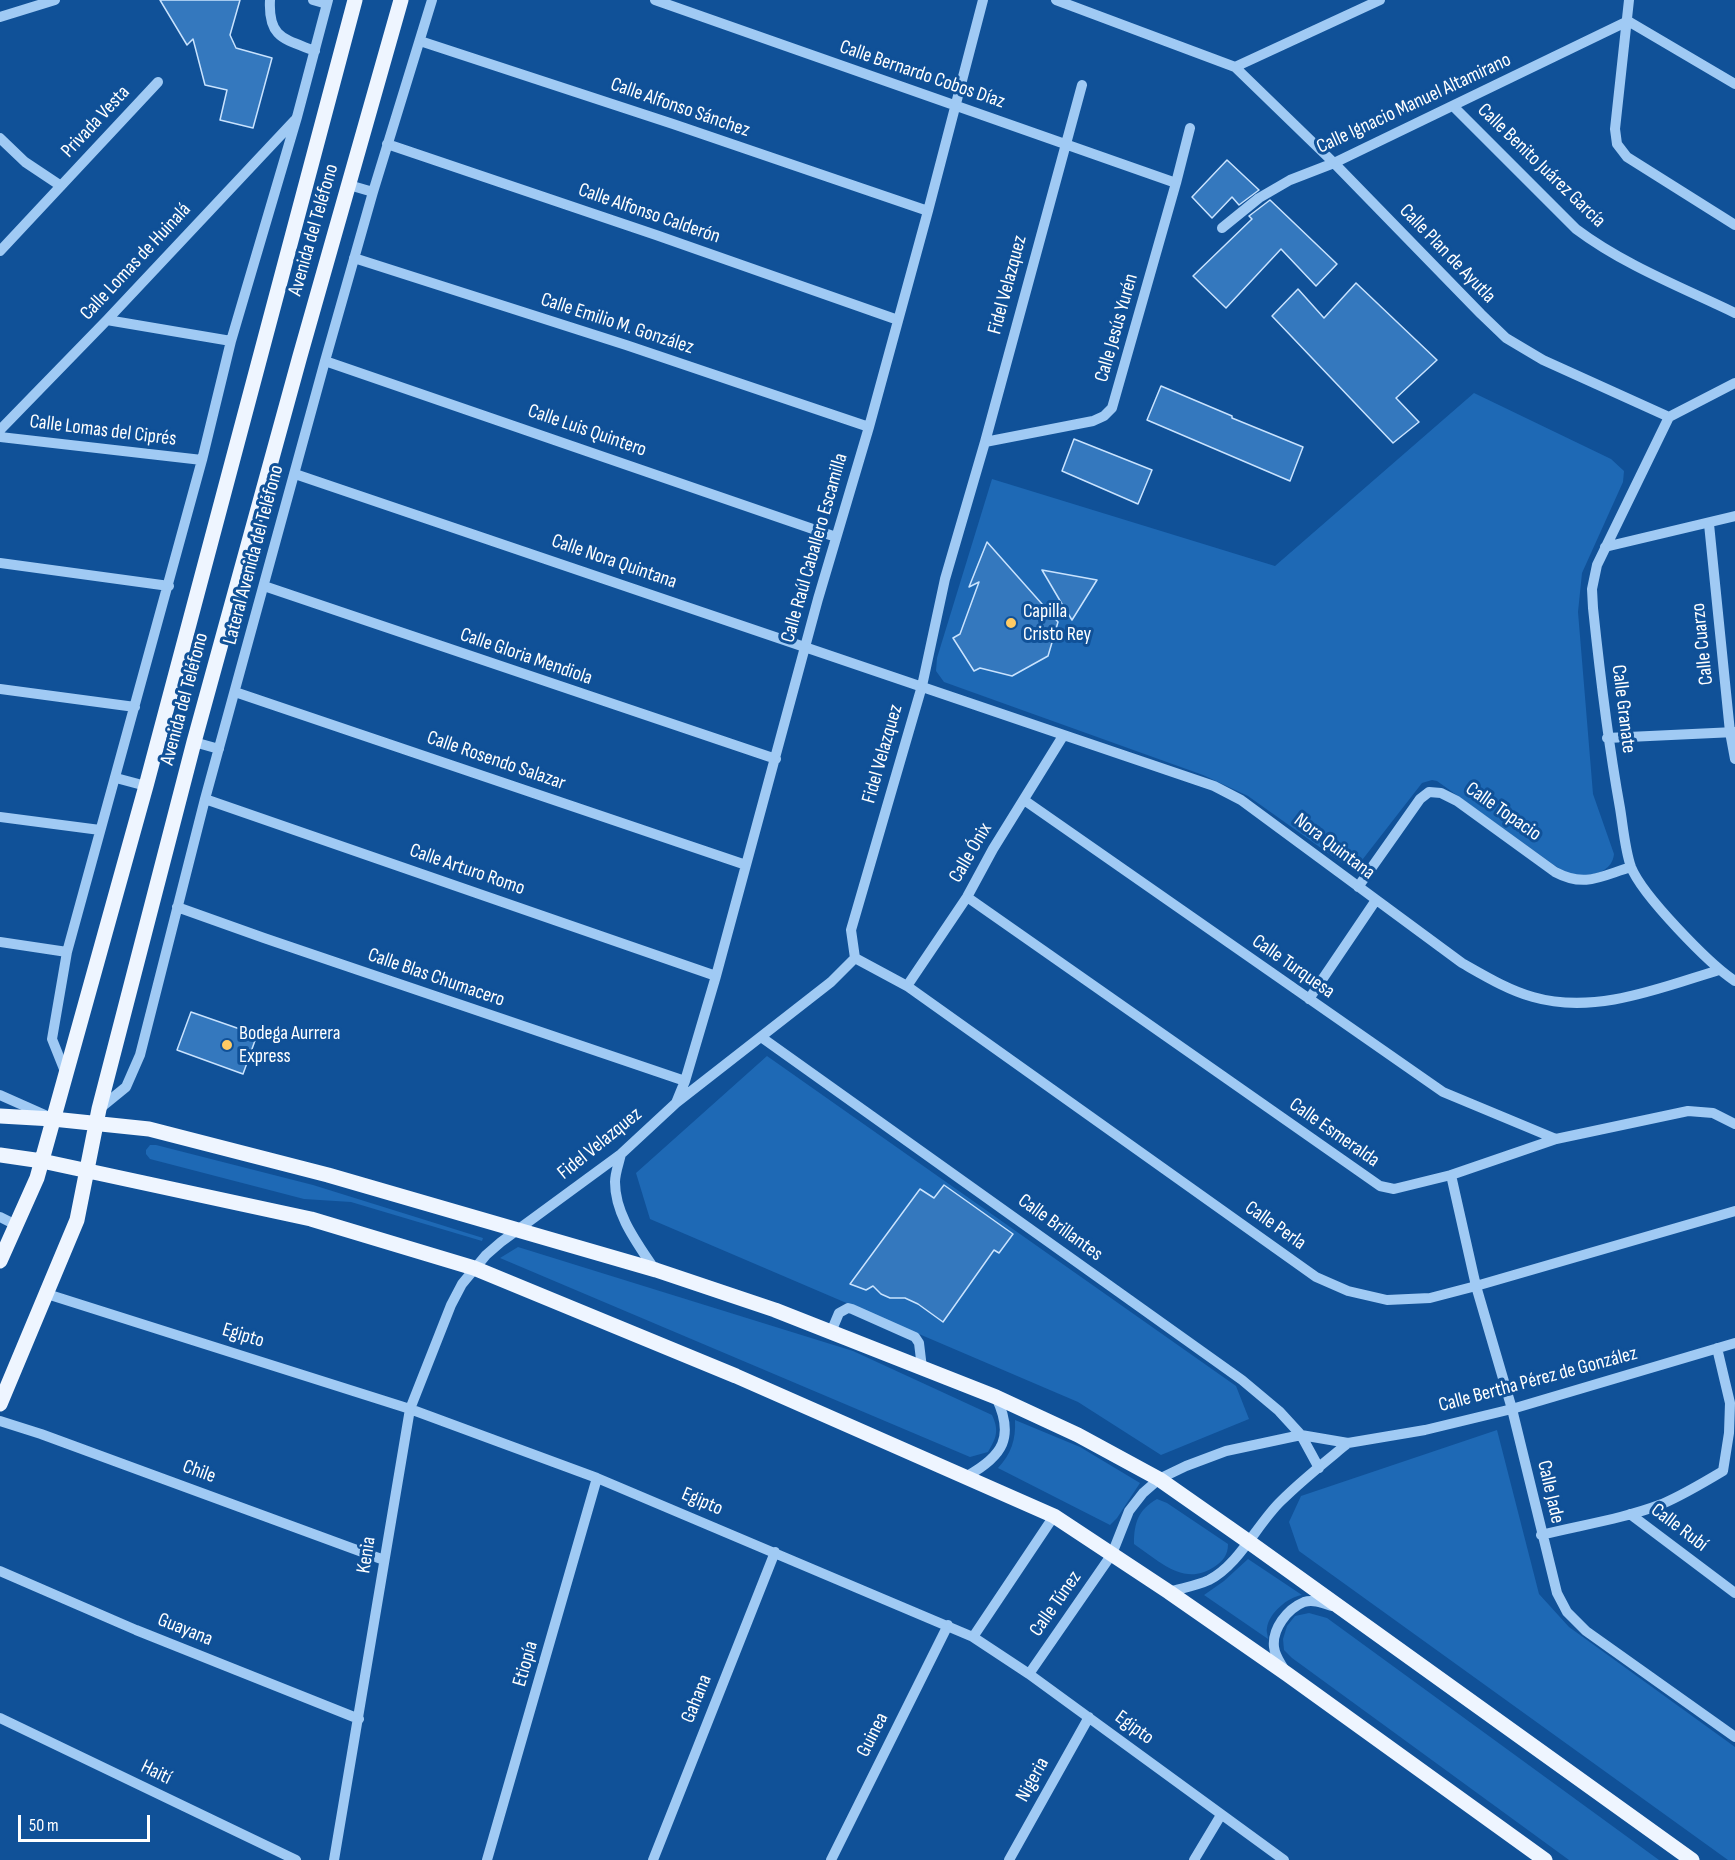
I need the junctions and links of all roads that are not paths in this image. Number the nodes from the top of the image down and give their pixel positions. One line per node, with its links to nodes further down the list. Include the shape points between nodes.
1 (55, 0): 13 (street)
2 (270, 0): 16 (street, via 269,16 278,34)
3 (313, 0): 12 (street)
4 (355, 0): 71 (main road, Avenida del Teléfono)
5 (401, 0): 30 (main road, Avenida del Teléfono)
6 (432, 0): 15 (street, Lateral Avenida del Teléfono)
7 (655, 0): 21 (street, Calle Bernardo Cobos Díaz)
8 (983, 0): 21 (street, Calle Raúl Caballero Escamilla)
9 (1056, 0): 17 (street)
10 (1380, 0): 17 (street)
11 (1629, 0): 14 (street)
12 (327, 2): 16 (street)
13 (0, 16)
14 (1628, 21): 19 (street); 22 (street, Calle Ignacio Manuel Altamirano); 34 (street, via 1615,129 1617,144 1627,157)
15 (420, 41): 27 (street, Lateral Avenida del Teléfono); 33 (street, Calle Alfonso Sánchez)
16 (315, 51): 23 (street)
17 (1234, 67): 28 (street, Calle Plan de Ayutla)
18 (158, 82): 31 (street, Privada Vesta)
19 (1735, 84)
20 (1082, 85): 26 (street, Fidel Velazquez)
21 (956, 106): 26 (street, Calle Bernardo Cobos Díaz); 33 (street, Calle Raúl Caballero Escamilla)
22 (1453, 106): 28 (street, Calle Ignacio Manuel Altamirano); 38 (street, Calle Benito Juárez García, via 1576,229 1597,245)
23 (297, 117): 39 (street, Calle Lomas de Huinalá); 41 (street)
24 (1190, 128): 29 (street, Calle Jesús Yurén)
25 (0, 138): 31 (street, via 25,162)
26 (1065, 143): 29 (street, Calle Bernardo Cobos Díaz); 48 (street, Fidel Velazquez)
27 (387, 144): 32 (street, Lateral Avenida del Teléfono); 40 (street, Calle Alfonso Calderón)
28 (1334, 164): 35 (street, Calle Ignacio Manuel Altamirano, via 1290,180 1259,198); 44 (street, Calle Plan de Ayutla, via 1506,338 1543,360)
29 (1176, 183): 48 (street, Calle Jesús Yurén, via 1112,408 1093,421)
30 (349, 185): 32 (street); 66 (main road, Avenida del Teléfono)
31 (61, 186): 36 (street, Privada Vesta)
32 (373, 192): 37 (street, Lateral Avenida del Teléfono)
33 (928, 211): 40 (street, Calle Raúl Caballero Escamilla)
34 (1735, 225)
35 (1222, 228)
36 (0, 251)
37 (354, 258): 42 (street, Lateral Avenida del Teléfono); 45 (street, Calle Emilio M. González)
38 (1735, 313)
39 (107, 320): 41 (street); 46 (street, Calle Lomas de Huinalá)
40 (898, 320): 45 (street, Calle Raúl Caballero Escamilla)
41 (231, 341): 49 (street)
42 (325, 361): 50 (street, Lateral Avenida del Teléfono); 53 (street, Calle Luis Quintero)
43 (1735, 383): 44 (street)
44 (1669, 417): 54 (street, Calle Granate)
45 (869, 427): 53 (street, Calle Raúl Caballero Escamilla)
46 (0, 430)
47 (0, 437): 49 (street, Calle Lomas del Ciprés)
48 (985, 442): 59 (street, Fidel Velazquez, via 945,579)
49 (202, 460): 56 (street)
50 (295, 474): 57 (street, Lateral Avenida del Teléfono); 58 (street, Calle Nora Quintana)
51 (1735, 516): 52 (street)
52 (1709, 524): 54 (street); 63 (street, Calle Cuarzo)
53 (836, 537): 58 (street, Calle Raúl Caballero Escamilla)
54 (1605, 547): 65 (street, Calle Granate, via 1592,589)
55 (0, 563): 56 (street)
56 (169, 586): 62 (street)
57 (264, 586): 61 (street, Lateral Avenida del Teléfono); 68 (street, Calle Gloria Mendiola)
58 (806, 647): 59 (street, Calle Nora Quintana); 68 (street, Calle Raúl Caballero Escamilla)
59 (922, 686): 64 (street, Nora Quintana); 84 (street, Fidel Velazquez, via 851,930)
60 (0, 689): 62 (street)
61 (235, 692): 67 (street, Lateral Avenida del Teléfono); 76 (street, Calle Rosendo Salazar)
62 (135, 707): 70 (street)
63 (1732, 732): 65 (street); 69 (street, Calle Cuarzo)
64 (1063, 736): 73 (street, Calle Ónix); 78 (street, Nora Quintana, via 1214,786 1241,800)
65 (1607, 738): 77 (street, Calle Granate)
66 (194, 742): 67 (street); 96 (main road, Avenida del Teléfono)
67 (219, 749): 72 (street, Lateral Avenida del Teléfono)
68 (776, 759): 76 (street, Calle Raúl Caballero Escamilla)
69 (1735, 759)
70 (116, 778): 71 (street); 75 (street)
71 (146, 786): 91 (main road, Avenida del Teléfono)
72 (206, 799): 81 (street, Lateral Avenida del Teléfono); 86 (street, Calle Arturo Romo)
73 (1024, 800): 79 (street, Calle Ónix); 89 (street, Calle Turquesa)
74 (0, 817): 75 (street)
75 (100, 830): 83 (street)
76 (746, 865): 86 (street, Calle Raúl Caballero Escamilla)
77 (1631, 867): 78 (street, Calle Topacio, via 1584,881 1568,879 1457,801 1429,792); 85 (street, Calle Granate, via 1658,904)
78 (1358, 887): 80 (street, Nora Quintana)
79 (967, 897): 88 (street, Calle Ónix); 104 (street, Calle Esmeralda, via 1380,1186 1394,1189)
80 (1376, 900): 85 (street, Nora Quintana, via 1462,963 1534,997 1582,1004 1640,994); 89 (street)
81 (177, 907): 92 (street, Calle Blas Chumacero); 96 (street, Lateral Avenida del Teléfono, via 140,1054 126,1087)
82 (0, 942): 83 (street)
83 (68, 952): 91 (street, via 52,1039)
84 (855, 958): 88 (street, Calle Perla); 90 (street, Fidel Velazquez)
85 (1719, 970): 87 (street, Calle Granate)
86 (716, 976): 92 (street, Calle Raúl Caballero Escamilla)
87 (1735, 981)
88 (907, 987): 112 (street, Calle Perla, via 1316,1277 1348,1291 1387,1300 1430,1298)
89 (1309, 999): 99 (street, Calle Turquesa, via 1443,1092)
90 (761, 1037): 94 (street, Fidel Velazquez); 123 (street, Calle Brillantes, via 1242,1380)
91 (66, 1074): 97 (main road, Avenida del Teléfono)
92 (685, 1081): 94 (street, Calle Raúl Caballero Escamilla)
93 (0, 1095): 97 (street)
94 (676, 1103): 100 (street, Fidel Velazquez)
95 (0, 1116): 97 (main road)
96 (97, 1117): 97 (main road); 103 (main road, Avenida del Teléfono); 108 (main road, via 328,1175)
97 (53, 1119): 102 (main road, Avenida del Teléfono)
98 (1735, 1124): 99 (street, Calle Esmeralda, via 1713,1113 1688,1111)
99 (1556, 1138): 104 (street, Calle Esmeralda)
100 (621, 1154): 108 (street, Fidel Velazquez); 111 (street, via 615,1182 620,1206 630,1232)
101 (0, 1155): 102 (main road)
102 (42, 1161): 103 (main road); 107 (main road, Avenida del Teléfono)
103 (87, 1172): 110 (main road, via 311,1219); 113 (main road, Avenida del Teléfono, via 76,1220)
104 (1451, 1175): 112 (street, Calle Jade)
105 (1735, 1211): 112 (street, Calle Perla)
106 (0, 1217): 107 (street)
107 (16, 1225): 109 (main road, Avenida del Teléfono)
108 (516, 1230): 110 (street, Fidel Velazquez); 111 (main road)
109 (0, 1262)
110 (474, 1268): 120 (street, Kenia, via 451,1305); 128 (main road)
111 (656, 1270): 114 (main road)
112 (1476, 1286): 121 (street, Calle Jade)
113 (47, 1294): 119 (main road, Avenida del Teléfono); 120 (street, Egipto)
114 (831, 1332): 117 (main road); 117 (street, via 839,1313 852,1309 915,1337)
115 (1735, 1343): 116 (street, Calle Bertha Pérez de González)
116 (1717, 1348): 121 (street, Calle Bertha Pérez de González); 127 (street, via 1730,1403)
117 (922, 1368): 118 (main road)
118 (996, 1398): 128 (street, via 1006,1433 1002,1447 993,1460); 130 (main road, via 1078,1435)
119 (0, 1404)
120 (410, 1409): 129 (street, Egipto); 137 (street, Kenia)
121 (1512, 1409): 124 (street, Calle Bertha Pérez de González); 133 (street, Calle Jade)
122 (0, 1421): 137 (street, Chile)
123 (1301, 1435): 124 (street, Calle Bertha Pérez de González); 126 (street, Calle Brillantes); 130 (street, Calle Bertha Pérez de González, via 1226,1452)
124 (1348, 1443): 126 (street)
125 (1735, 1465): 127 (street)
126 (1319, 1468): 134 (street, via 1279,1502)
127 (1723, 1471): 131 (street, via 1661,1504)
128 (967, 1476): 132 (main road)
129 (597, 1478): 135 (street, Egipto); 153 (street, Etiopía)
130 (1159, 1479): 134 (main road); 136 (street, Calle Bertha Pérez de González, via 1129,1510)
131 (1630, 1514): 133 (street); 140 (street, Calle Rubí)
132 (1054, 1516): 136 (main road); 143 (street)
133 (1541, 1535): 149 (street, Calle Jade, via 1557,1593 1567,1612 1586,1631)
134 (1249, 1542): 139 (street, via 1211,1579); 141 (main road)
135 (775, 1552): 142 (street, Egipto); 154 (street, Gahana)
136 (1112, 1554): 139 (main road); 144 (street, Calle Túnez)
137 (384, 1560): 147 (street, Kenia)
138 (0, 1571): 147 (street, Guayana)
139 (1169, 1592): 145 (main road)
140 (1735, 1593)
141 (1343, 1610): 145 (street, via 1320,1601 1305,1602 1281,1621 1274,1647); 160 (main road)
142 (948, 1625): 143 (street, Egipto); 155 (street, Guinea)
143 (973, 1636): 144 (street, Egipto)
144 (1029, 1674): 146 (street, Egipto)
145 (1287, 1674): 159 (main road)
146 (1089, 1717): 150 (street, Egipto); 156 (street, Nigeria)
147 (359, 1719): 152 (street, Kenia)
148 (2, 1721): 151 (street, Haití)
149 (1735, 1737)
150 (1221, 1815): 157 (street); 158 (street, Egipto)
151 (296, 1860)
152 (333, 1860)
153 (487, 1860)
154 (652, 1860)
155 (831, 1860)
156 (1009, 1860)
157 (1194, 1860)
158 (1284, 1860)
159 (1545, 1860)
160 (1692, 1860)

